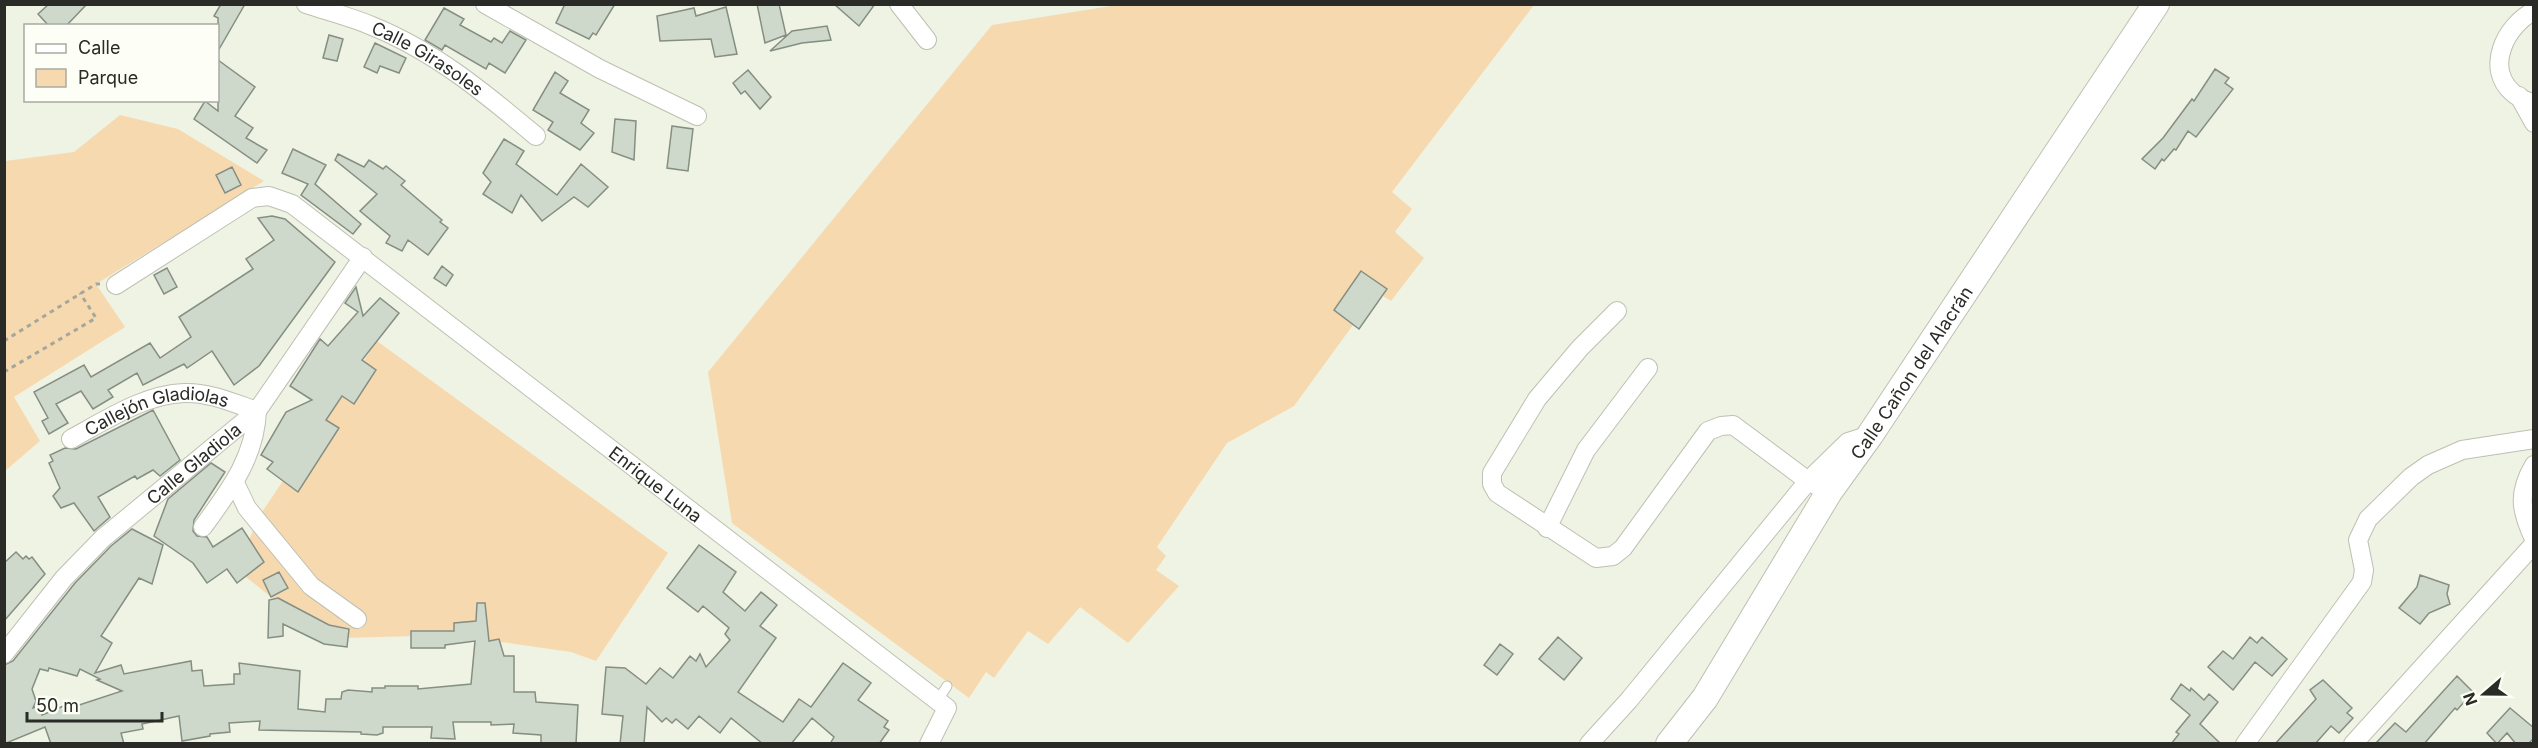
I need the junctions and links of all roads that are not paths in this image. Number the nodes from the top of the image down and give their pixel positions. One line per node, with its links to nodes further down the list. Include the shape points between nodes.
1 (306, 4): 10 (street, Calle Girasoles, via 372,26 434,57)
2 (486, 4): 8 (street, via 600,69)
3 (899, 4): 6 (street)
4 (2156, 4): 20 (main road, Calle Cañon del Alacrán, via 1870,435)
5 (2534, 11): 7 (street, via 2521,17 2505,37 2499,57 2501,75 2512,93)
6 (927, 40)
7 (2526, 100): 9 (street)
8 (698, 116)
9 (2534, 123)
10 (536, 136)
11 (363, 257): 12 (street, Enrique Luna, via 292,204 260,197 252,198); 15 (street, Calle Gladiola); 27 (street, Enrique Luna, via 944,698)
12 (116, 285)
13 (1617, 311): 22 (street, via 1538,399 1492,473 1497,493)
14 (1648, 368): 22 (street, via 1587,450)
15 (257, 411): 16 (street, Callejón Gladiolas, via 212,396 183,393 152,400); 19 (street, Callejón Gladiolas, via 252,446); 26 (street, Calle Gladiola, via 103,538 64,578)
16 (71, 439)
17 (2534, 439): 30 (street, via 2462,450 2428,465 2368,519 2358,540 2364,570 2362,582)
18 (2534, 465): 23 (street, via 2522,497 2522,514)
19 (235, 483): 21 (street, Callejón Gladiolas); 25 (street, via 247,508 311,586)
20 (1818, 487): 22 (street, via 1733,425 1720,426 1708,431 1623,548 1613,556 1596,558); 28 (street); 29 (main road, Calle Cañon del Alacrán, via 1705,698)
21 (203, 527)
22 (1548, 528)
23 (2534, 539)
24 (2534, 544): 31 (street)
25 (357, 619)
26 (4, 654)
27 (929, 744)
28 (1589, 744)
29 (1669, 744)
30 (2245, 744)
31 (2353, 744)

